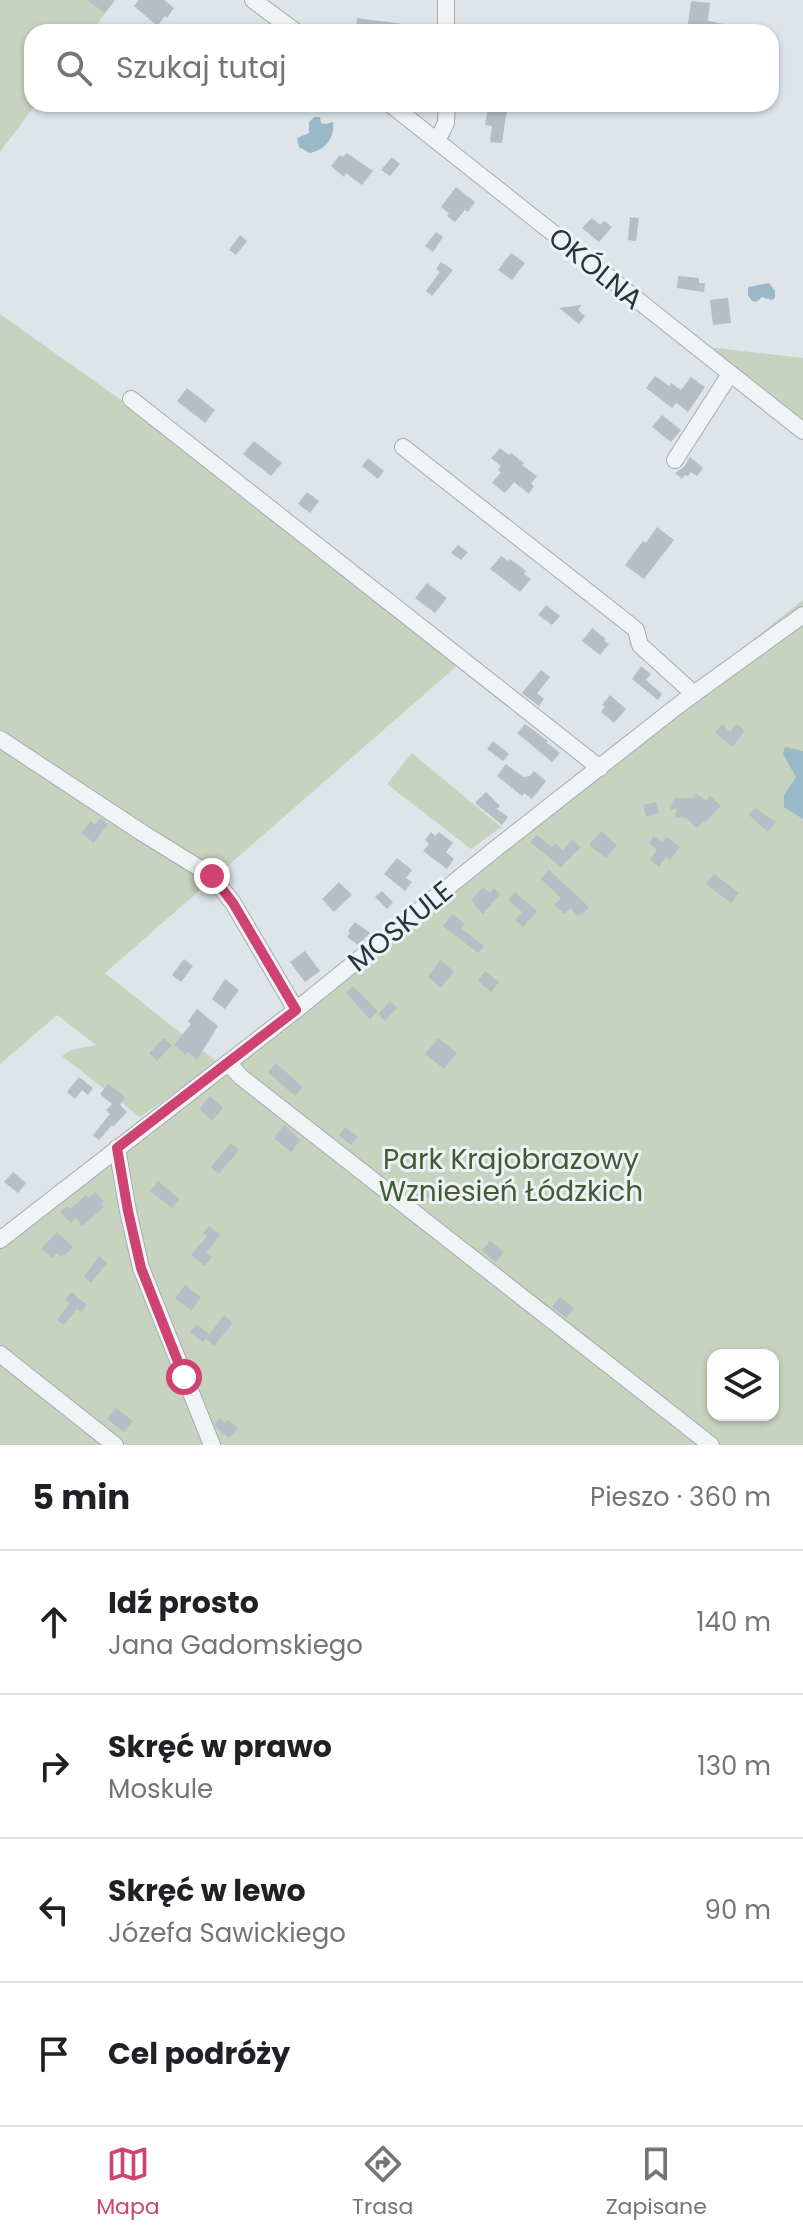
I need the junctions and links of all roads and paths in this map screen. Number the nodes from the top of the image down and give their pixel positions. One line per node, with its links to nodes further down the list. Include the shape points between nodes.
1 (253, 0): 3 (street)
2 (446, 0): 4 (street)
3 (285, 24)
4 (446, 24)
5 (400, 112): 7 (street, OKÓLNA)
6 (447, 112): 7 (street)
7 (437, 141): 8 (street, OKÓLNA)
8 (730, 374): 10 (street, OKÓLNA); 12 (street)
9 (131, 399): 16 (street)
10 (803, 431)
11 (403, 447): 14 (street, via 629,624 640,645)
12 (675, 460)
13 (803, 615): 14 (street, MOSKULE)
14 (694, 694): 16 (street, MOSKULE)
15 (0, 739): 17 (street, via 212,876)
16 (600, 768): 17 (street, MOSKULE)
17 (296, 1010): 18 (street, MOSKULE)
18 (228, 1063): 19 (street, MOSKULE); 24 (street)
19 (117, 1148): 20 (street, MOSKULE); 23 (street, via 141,1268)
20 (0, 1240)
21 (0, 1354): 22 (street)
22 (115, 1445)
23 (212, 1445)
24 (711, 1445)

